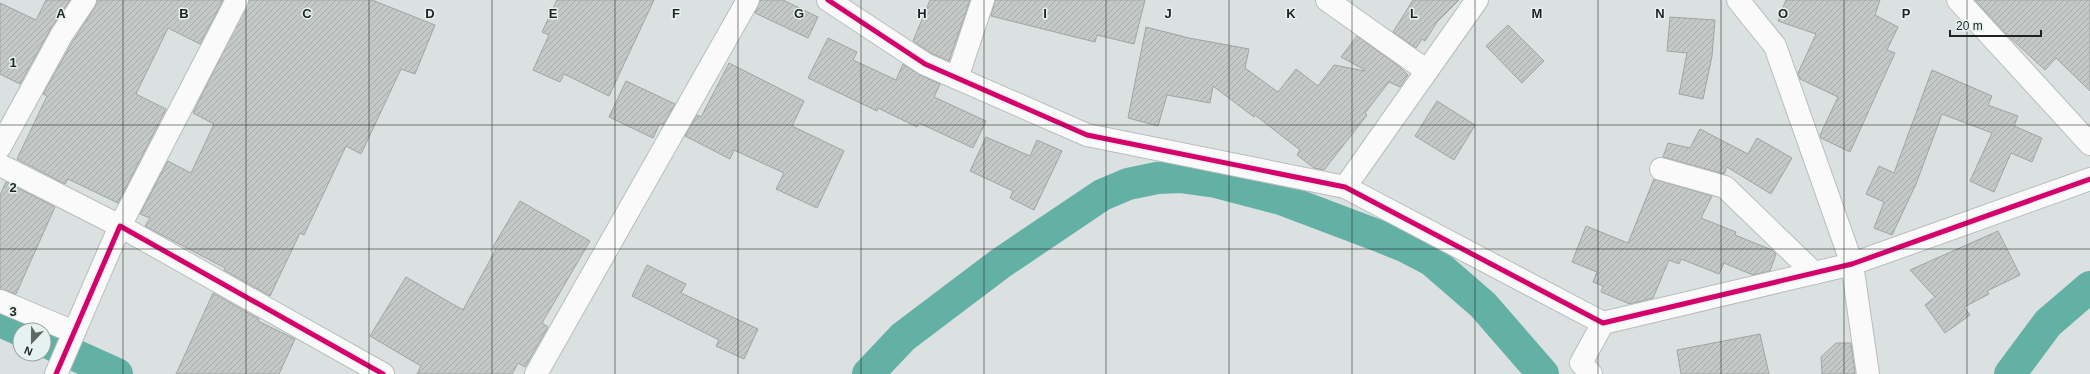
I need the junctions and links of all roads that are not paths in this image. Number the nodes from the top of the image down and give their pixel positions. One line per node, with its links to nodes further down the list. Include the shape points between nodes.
1 (86, 0): 13 (street, via 62,34)
2 (237, 0): 18 (street)
3 (748, 0): 26 (street)
4 (828, 0): 11 (street, via 925,64)
5 (983, 0): 11 (street)
6 (1327, 0): 10 (street)
7 (1477, 0): 10 (street)
8 (1738, 0): 19 (street, via 1774,46)
9 (1958, 0): 12 (street)
10 (1427, 71): 17 (street)
11 (956, 78): 17 (street, via 1087,135)
12 (2090, 144)
13 (0, 147)
14 (0, 165): 18 (street)
15 (1661, 169): 20 (street, via 1725,187)
16 (2090, 179): 19 (street)
17 (1345, 187): 22 (street)
18 (120, 226): 23 (street); 25 (street)
19 (1852, 264): 20 (street); 28 (street)
20 (1814, 273): 22 (street)
21 (0, 301): 23 (street)
22 (1603, 323): 27 (street, via 1581,363)
23 (73, 334): 24 (street)
24 (56, 374)
25 (382, 374)
26 (536, 374)
27 (1591, 374)
28 (1868, 374)

